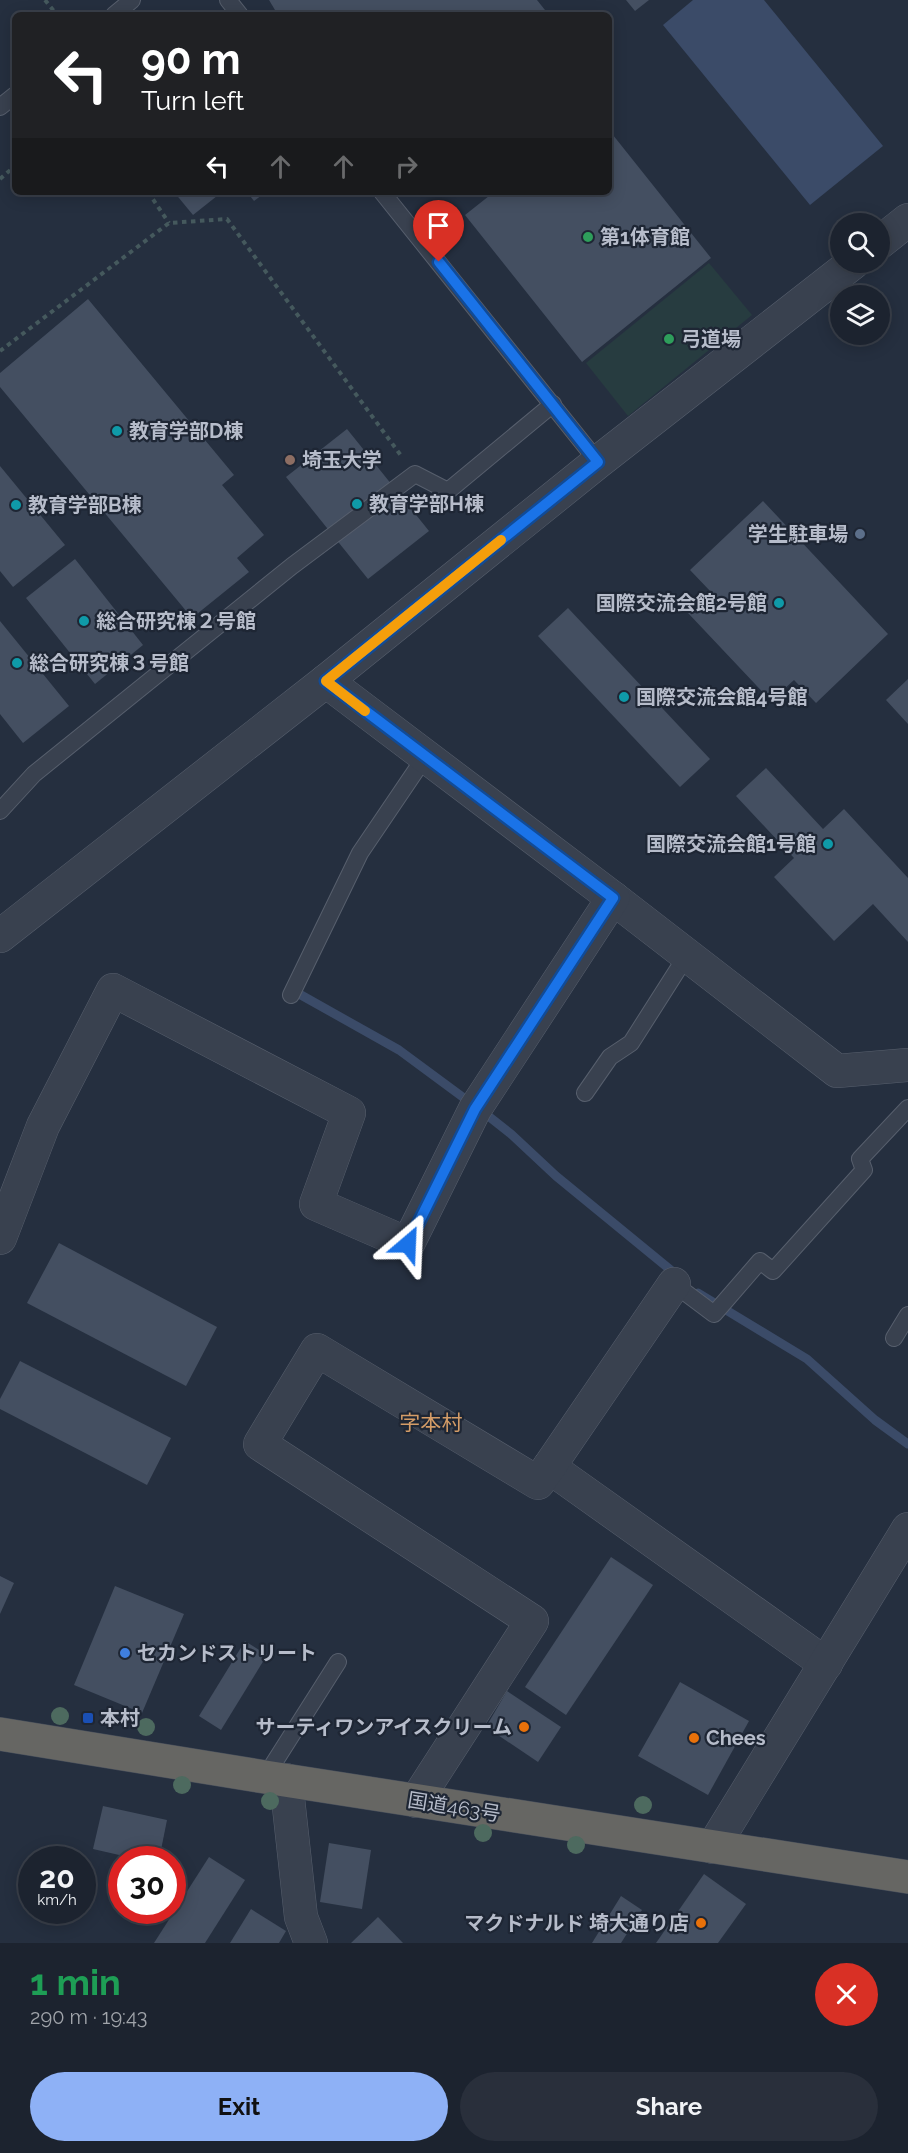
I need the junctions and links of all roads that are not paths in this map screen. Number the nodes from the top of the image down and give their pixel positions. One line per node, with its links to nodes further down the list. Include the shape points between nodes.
1 (132, 0): 3 (lane)
2 (228, 0): 4 (lane)
3 (118, 12)
4 (238, 12)
5 (12, 97): 6 (lane)
6 (0, 107)
7 (384, 195): 11 (lane)
8 (908, 220): 9 (street)
9 (890, 234)
10 (840, 273): 12 (street)
11 (553, 404): 12 (lane); 15 (lane, via 448,491 415,474 292,566 34,774)
12 (598, 462): 13 (street)
13 (326, 681): 14 (street); 17 (street)
14 (426, 757): 16 (street); 19 (lane, via 360,853)
15 (0, 811)
16 (613, 898): 18 (street); 23 (street, via 475,1109 408,1244 315,1204 349,1113 113,990 43,1126)
17 (0, 936)
18 (687, 955): 20 (street, via 837,1071); 21 (lane, via 631,1043 610,1057)
19 (291, 995)
20 (908, 1065)
21 (585, 1093)
22 (908, 1108): 24 (lane, via 860,1159 864,1170 773,1270 760,1261 714,1314)
23 (0, 1238)
24 (674, 1284): 27 (street)
25 (908, 1315): 26 (lane)
26 (894, 1338)
27 (549, 1467): 30 (street); 33 (street, via 538,1483 317,1350 260,1444 532,1621)
28 (908, 1529): 30 (street)
29 (338, 1662): 32 (lane)
30 (826, 1664): 34 (street)
31 (0, 1734): 32 (highway, 国道463号)
32 (275, 1779): 33 (highway, 国道463号); 36 (street, via 302,1917)
33 (416, 1801): 34 (highway, 国道463号)
34 (713, 1847): 35 (highway, 国道463号)
35 (908, 1877)
36 (311, 1943)

